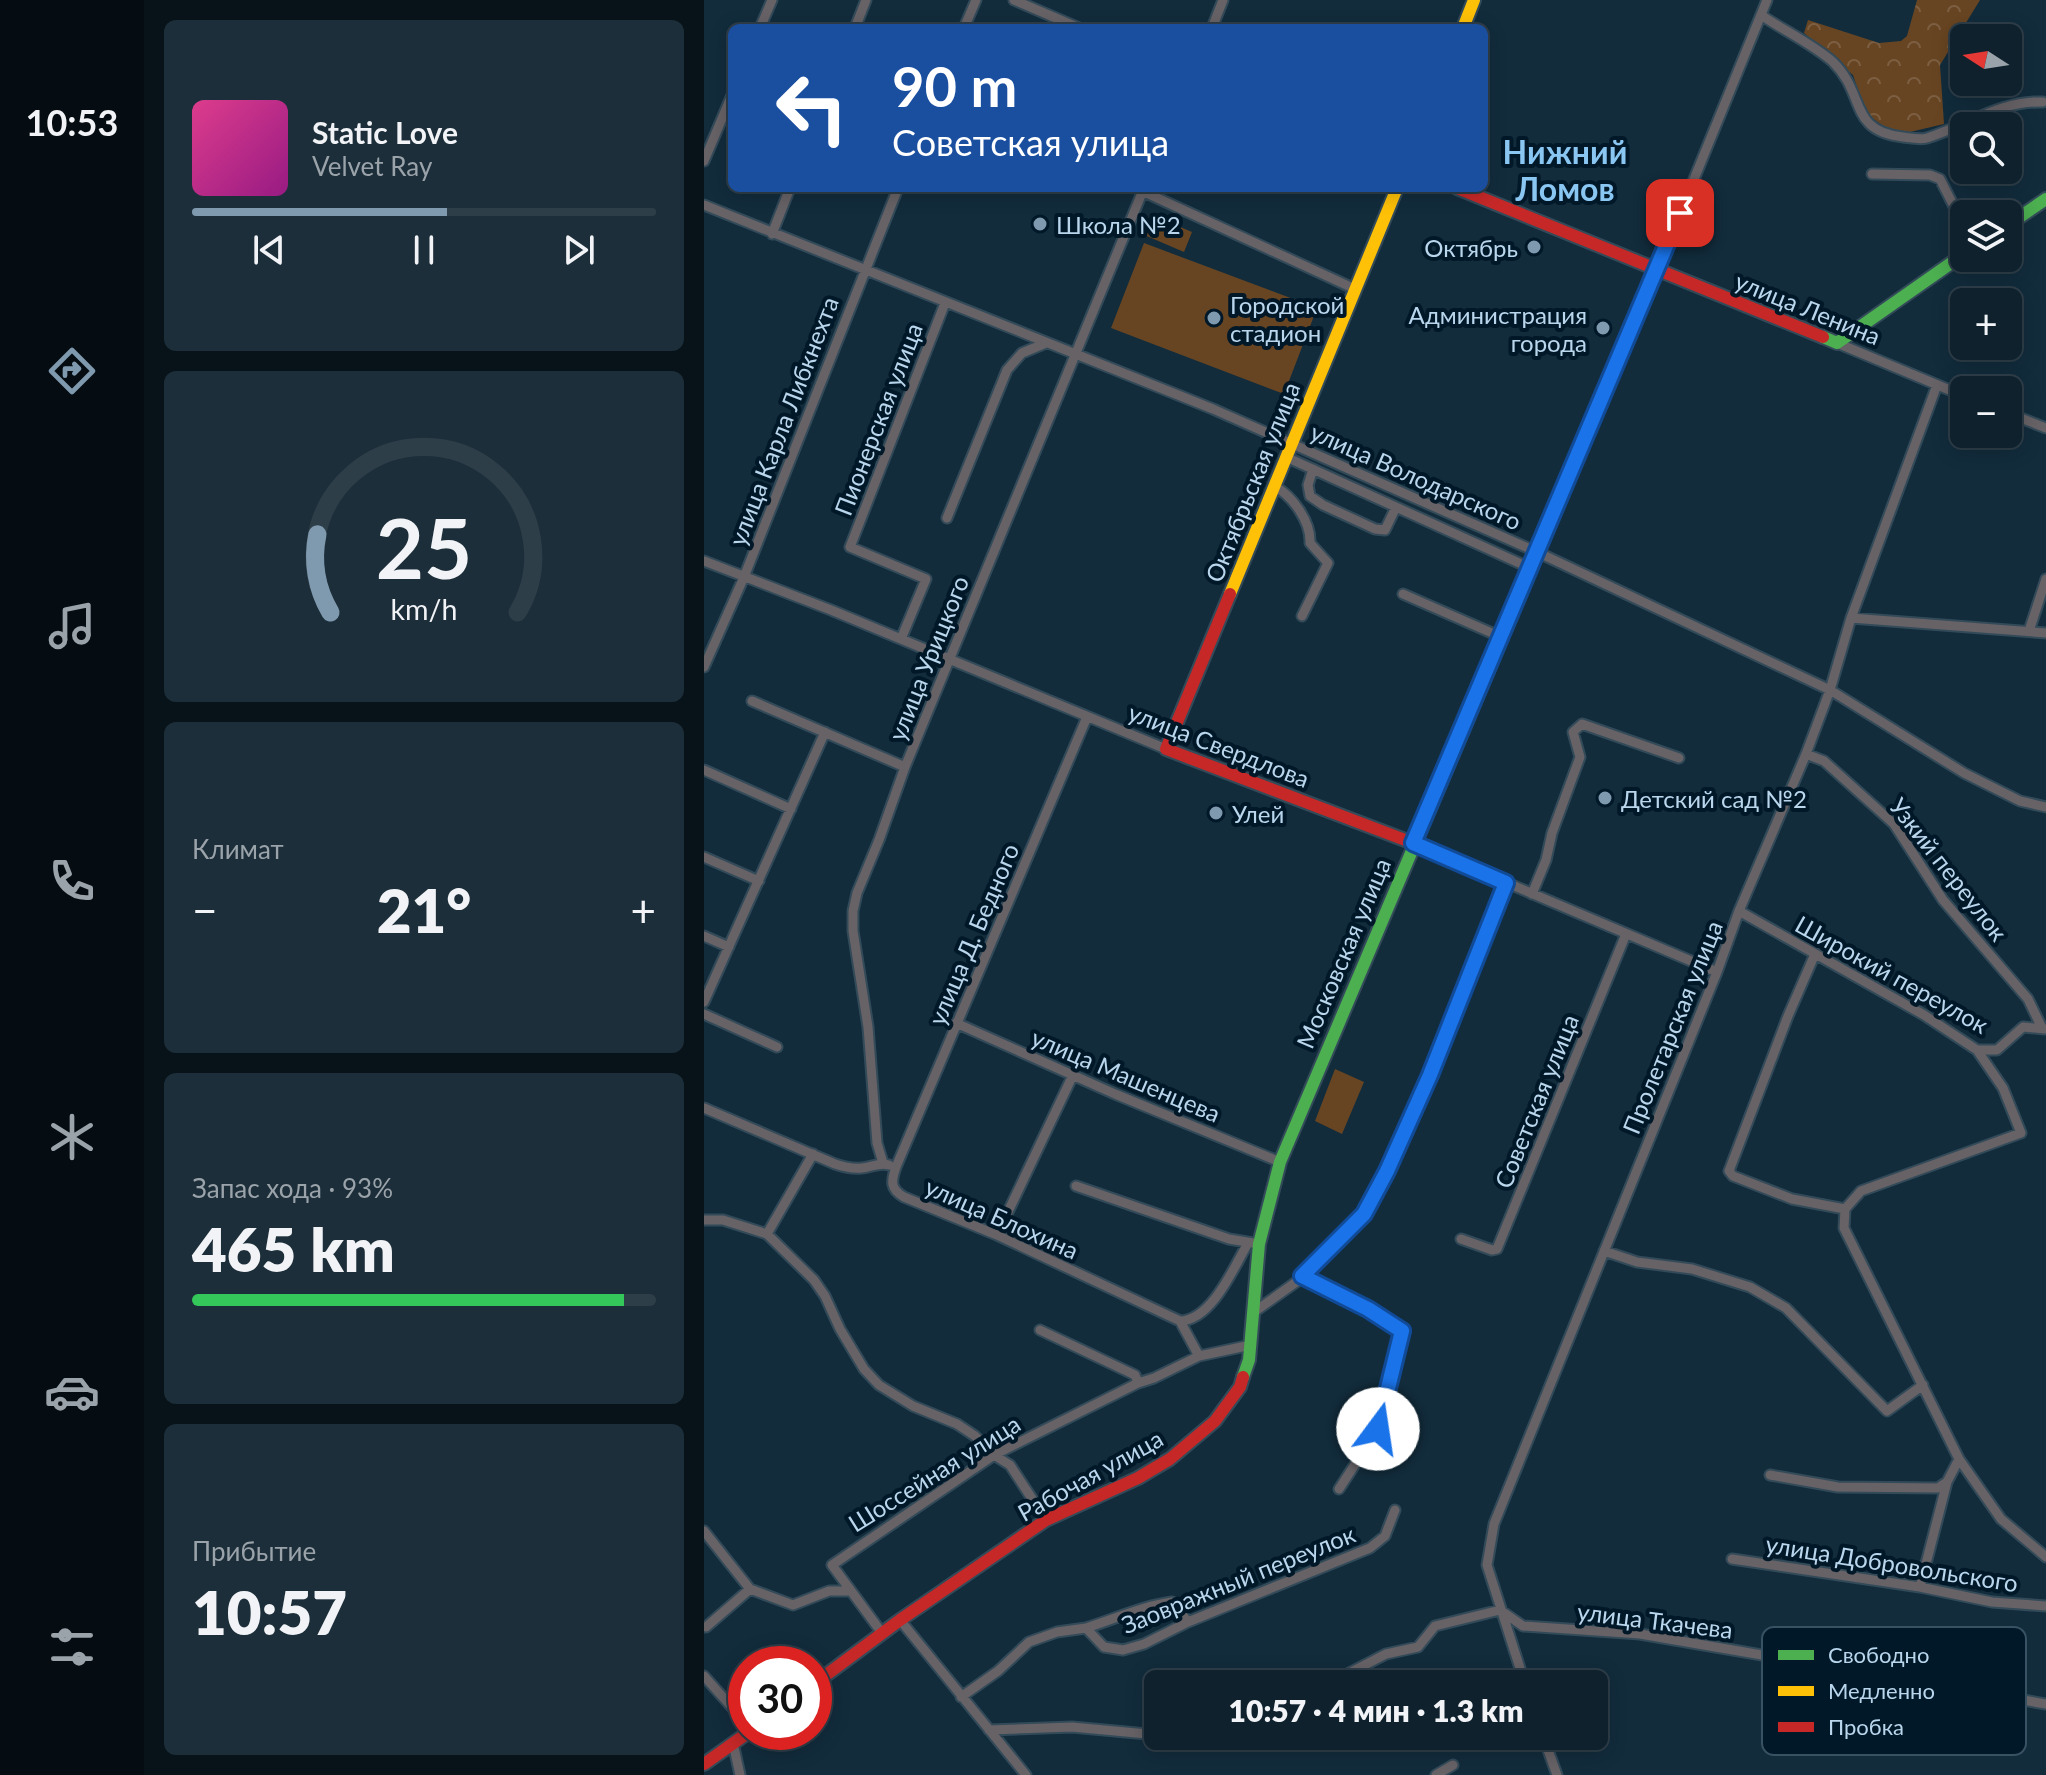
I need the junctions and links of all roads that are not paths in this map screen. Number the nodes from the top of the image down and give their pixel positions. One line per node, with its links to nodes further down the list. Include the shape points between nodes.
1 (772, 0): 9 (street)
2 (866, 0): 10 (street)
3 (976, 0): 11 (street)
4 (1014, 0): 12 (street)
5 (1223, 0): 13 (street)
6 (1474, 0): 14 (main road)
7 (1767, 0): 8 (street, Московская улица)
8 (1761, 15): 15 (street, via 1833,63 1853,89 1865,122 1886,135 1925,139 1971,118 2027,101); 31 (street, Московская улица)
9 (762, 24)
10 (857, 24)
11 (966, 24)
12 (1070, 24)
13 (1214, 24)
14 (1465, 24)
15 (2045, 101)
16 (728, 104): 17 (street)
17 (704, 161)
18 (1872, 174): 26 (street, via 1930,175 1940,179)
19 (788, 192): 29 (street)
20 (896, 192): 32 (street, улица Карла Либкнехта)
21 (1142, 192): 37 (street, улица Урицкого)
22 (1147, 192): 33 (street)
23 (1395, 192): 33 (main road, Октябрьская улица)
24 (1467, 192): 31 (main road, улица Ленина)
25 (2046, 199): 28 (main road)
26 (1951, 200)
27 (704, 205): 29 (street, улица Володарского)
28 (2022, 215)
29 (772, 234): 32 (street, улица Володарского)
30 (1950, 264): 36 (main road)
31 (1657, 270): 36 (main road, улица Ленина); 48 (main road, Московская улица)
32 (863, 271): 34 (street, улица Володарского); 51 (street, улица Карла Либкнехта)
33 (1355, 289): 42 (main road, Октябрьская улица)
34 (945, 303): 35 (street, улица Володарского); 59 (street, Пионерская улица, via 850,547 926,579)
35 (1046, 343): 37 (street, улица Володарского); 47 (street, via 1022,353 1007,370)
36 (1837, 343): 38 (street, улица Ленина)
37 (1074, 354): 42 (street, улица Володарского); 60 (street, улица Урицкого)
38 (1937, 385): 39 (street, улица Ленина); 55 (street, Пролетарская улица)
39 (1950, 390)
40 (2022, 419): 41 (street)
41 (2046, 428)
42 (1292, 443): 43 (main road, Октябрьская улица); 48 (street, улица Володарского)
43 (1286, 457): 44 (street); 45 (main road, Октябрьская улица)
44 (1313, 469): 46 (street); 46 (street, via 1310,496 1375,529 1385,530)
45 (1274, 486): 54 (street, via 1288,493 1311,531 1310,543 1328,563); 66 (main road, Октябрьская улица)
46 (1396, 507): 50 (street)
47 (947, 518)
48 (1537, 552): 50 (main road, Московская улица); 62 (street, улица Володарского)
49 (704, 561): 51 (street, улица Свердлова)
50 (1530, 568): 58 (main road, Московская улица)
51 (744, 577): 59 (street, улица Свердлова); 61 (street, улица Карла Либкнехта)
52 (2046, 579): 56 (street)
53 (1403, 594): 58 (street)
54 (1302, 616)
55 (1851, 618): 56 (street); 62 (street, Пролетарская улица)
56 (2029, 631): 57 (street)
57 (2046, 633)
58 (1501, 637): 73 (main road, Московская улица)
59 (901, 639): 60 (street, улица Свердлова)
60 (949, 660): 64 (street, улица Свердлова); 69 (street, улица Урицкого)
61 (704, 667)
62 (1830, 690): 67 (street, Пролетарская улица); 71 (street, улица Володарского, via 1964,773 2020,801)
63 (752, 701): 65 (street)
64 (1087, 717): 66 (street, улица Свердлова); 86 (street, улица Д. Бедного)
65 (825, 732): 69 (street); 72 (street)
66 (1166, 749): 73 (main road, улица Свердлова)
67 (1806, 754): 78 (street, Пролетарская улица); 87 (street, Узкий переулок, via 1824,761 1894,824 1943,900 2028,999)
68 (1679, 758): 77 (street, via 1582,724 1573,732 1580,757)
69 (905, 767): 94 (street, улица Урицкого, via 853,911)
70 (704, 770): 72 (street)
71 (2046, 807)
72 (791, 809): 75 (street)
73 (1413, 843): 76 (street, улица Свердлова); 93 (main road, Московская улица)
74 (704, 857): 75 (street)
75 (759, 881): 81 (street)
76 (1506, 883): 77 (street, улица Свердлова); 104 (street, via 1381,1182 1364,1214)
77 (1532, 894): 79 (street, улица Свердлова)
78 (1739, 911): 82 (street, Широкий переулок); 83 (street, Пролетарская улица)
79 (1626, 934): 83 (street, улица Свердлова); 101 (street, Советская улица, via 1497,1249)
80 (704, 936): 81 (street)
81 (729, 947): 84 (street)
82 (1815, 954): 89 (street, Широкий переулок); 97 (street, via 1729,1171 1792,1199)
83 (1717, 972): 103 (street, Пролетарская улица)
84 (704, 1002)
85 (704, 1014): 88 (street)
86 (956, 1023): 90 (street, улица Машенцева); 95 (street, улица Д. Бедного)
87 (2044, 1028): 89 (street, Широкий переулок, via 2023,1027 1997,1050)
88 (777, 1047)
89 (1977, 1050): 97 (street, via 2003,1088 2021,1133 1861,1191)
90 (1073, 1075): 93 (street, улица Машенцева); 100 (street)
91 (704, 1108): 92 (street, улица Блохина)
92 (813, 1154): 94 (street, улица Блохина, via 849,1168); 99 (street)
93 (1280, 1162): 102 (main road, Московская улица)
94 (883, 1163): 95 (street, улица Блохина)
95 (896, 1167): 100 (street, улица Блохина, via 895,1192)
96 (1076, 1186): 102 (street)
97 (1845, 1209): 111 (street, via 1844,1228)
98 (704, 1220): 99 (street, via 723,1220)
99 (767, 1234): 112 (street, via 820,1288 864,1369 879,1385 957,1424)
100 (997, 1235): 106 (street, улица Блохина)
101 (1461, 1239)
102 (1253, 1243): 105 (main road, Московская улица); 106 (street, via 1217,1297 1194,1318)
103 (1604, 1251): 111 (street, via 1750,1287 1786,1308 1887,1411); 126 (street, Пролетарская улица, via 1494,1524 1487,1565)
104 (1302, 1276): 105 (street); 116 (street, via 1402,1331 1378,1429)
105 (1254, 1312): 108 (main road, Рабочая улица)
106 (1180, 1321): 109 (street)
107 (1040, 1330): 110 (street, via 1135,1375)
108 (1251, 1345): 109 (street, Шоссейная улица); 118 (main road, Рабочая улица, via 1240,1387 1193,1441 1138,1478)
109 (1199, 1356): 110 (street, Шоссейная улица)
110 (1138, 1383): 112 (street, Шоссейная улица)
111 (1923, 1385): 113 (street)
112 (994, 1455): 118 (street, via 1010,1465); 124 (street, Шоссейная улица, via 832,1565)
113 (1959, 1459): 115 (street); 120 (street, via 2001,1519)
114 (1770, 1475): 115 (street, via 1838,1487 1938,1488)
115 (1947, 1482): 122 (street)
116 (1339, 1489)
117 (1395, 1510): 128 (street, Заовражный переулок, via 1385,1536 1370,1548)
118 (1046, 1520): 127 (main road, Рабочая улица)
119 (704, 1531): 123 (street)
120 (2046, 1557)
121 (1732, 1559): 122 (street, улица Добровольского)
122 (1920, 1587): 125 (street, улица Добровольского, via 1992,1602)
123 (750, 1589): 124 (street, via 793,1605 829,1591); 129 (street)
124 (849, 1591): 131 (street, Шоссейная улица)
125 (2046, 1606)
126 (1500, 1610): 132 (street, улица Ткачева, via 1523,1626 1640,1634); 134 (street, via 1435,1626 1418,1647 1386,1654); 135 (street, Пролетарская улица)
127 (900, 1620): 131 (main road); 137 (street)
128 (1188, 1622): 130 (street, via 1172,1602); 130 (street, Заовражный переулок, via 1123,1650 1104,1647)
129 (706, 1627)
130 (1086, 1628): 137 (street, Заовражный переулок, via 1029,1642)
131 (882, 1633): 133 (main road)
132 (1762, 1655)
133 (832, 1670)
134 (1355, 1670)
135 (1520, 1670)
136 (704, 1676): 139 (street)
137 (961, 1697): 141 (street)
138 (2026, 1701): 140 (street, улица Ткачева)
139 (728, 1703)
140 (2046, 1704)
141 (989, 1730): 142 (street, via 1072,1727); 149 (street)
142 (1144, 1734)
143 (728, 1747): 146 (main road)
144 (735, 1750): 148 (street)
145 (1548, 1750): 151 (street)
146 (704, 1764)
147 (1453, 1765): 150 (street)
148 (740, 1775)
149 (1026, 1775)
150 (1436, 1775)
151 (1557, 1775)

